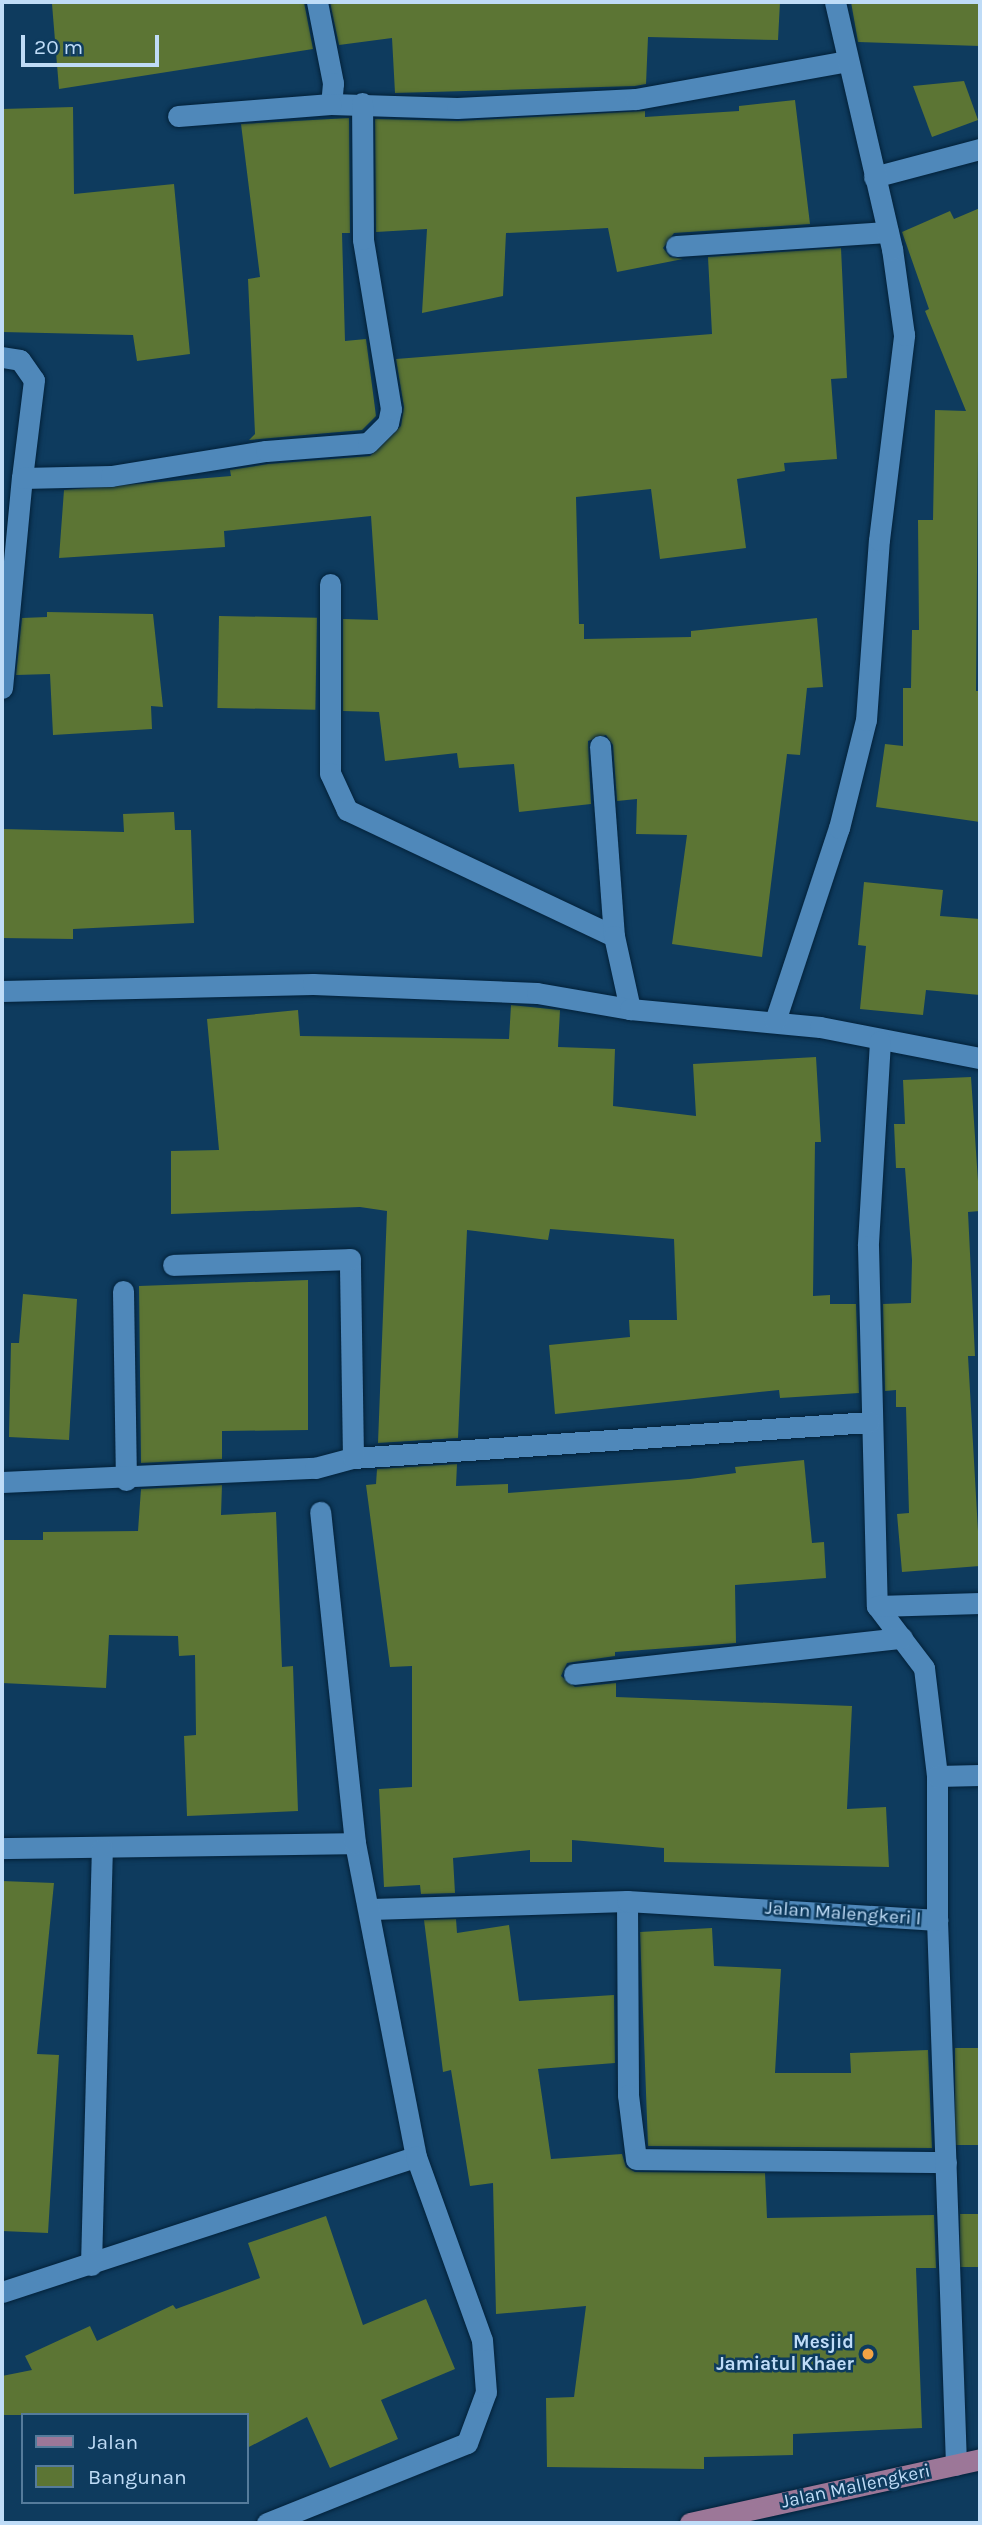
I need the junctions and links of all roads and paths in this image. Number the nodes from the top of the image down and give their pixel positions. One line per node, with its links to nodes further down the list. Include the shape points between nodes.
1 (317, 2): 5 (street, via 332,83)
2 (835, 2): 3 (street)
3 (848, 61): 4 (street, via 636,99 457,108); 8 (street)
4 (362, 103): 5 (street); 12 (street, via 363,239 391,409 379,437 368,443 266,451 111,476)
5 (331, 104): 6 (street)
6 (178, 116)
7 (980, 149): 8 (street)
8 (874, 177): 9 (street)
9 (888, 232): 10 (street); 19 (street, via 904,335 879,540 866,720 839,828)
10 (676, 246)
11 (2, 357): 12 (street, via 20,360 34,380)
12 (22, 478): 14 (street)
13 (330, 584): 16 (street, via 330,773 347,810)
14 (2, 688)
15 (600, 746): 16 (street)
16 (614, 936): 18 (street)
17 (2, 991): 18 (street, via 313,984 537,993)
18 (630, 1009): 19 (street)
19 (775, 1021): 20 (street)
20 (880, 1041): 21 (street); 24 (street, via 868,1246)
21 (980, 1058)
22 (173, 1265): 25 (street, via 351,1259)
23 (123, 1291): 26 (street)
24 (869, 1422): 25 (street); 30 (street)
25 (353, 1458): 26 (street, via 315,1468)
26 (126, 1480): 27 (street)
27 (2, 1482)
28 (320, 1512): 35 (street)
29 (980, 1603): 30 (street)
30 (877, 1606): 31 (street)
31 (902, 1638): 32 (street); 34 (street, via 924,1668)
32 (574, 1674)
33 (980, 1775): 34 (street)
34 (937, 1776): 40 (street)
35 (355, 1843): 37 (street); 39 (street)
36 (2, 1848): 37 (street)
37 (102, 1849): 43 (street)
38 (627, 1900): 39 (street, Jalan Malengkeri I); 40 (street, Jalan Malengkeri I); 42 (street, via 628,2095 635,2159)
39 (371, 1909): 41 (street)
40 (937, 1920): 42 (street, Jalan Malengkeri I)
41 (416, 2157): 43 (street); 47 (street, via 482,2340 486,2392 467,2443)
42 (946, 2162): 46 (street, Jalan Malengkeri I)
43 (91, 2265): 44 (street)
44 (2, 2292)
45 (980, 2459): 46 (main road, Jalan Mallengkeri)
46 (956, 2465): 48 (main road, Jalan Mallengkeri)
47 (267, 2523)
48 (690, 2523)

